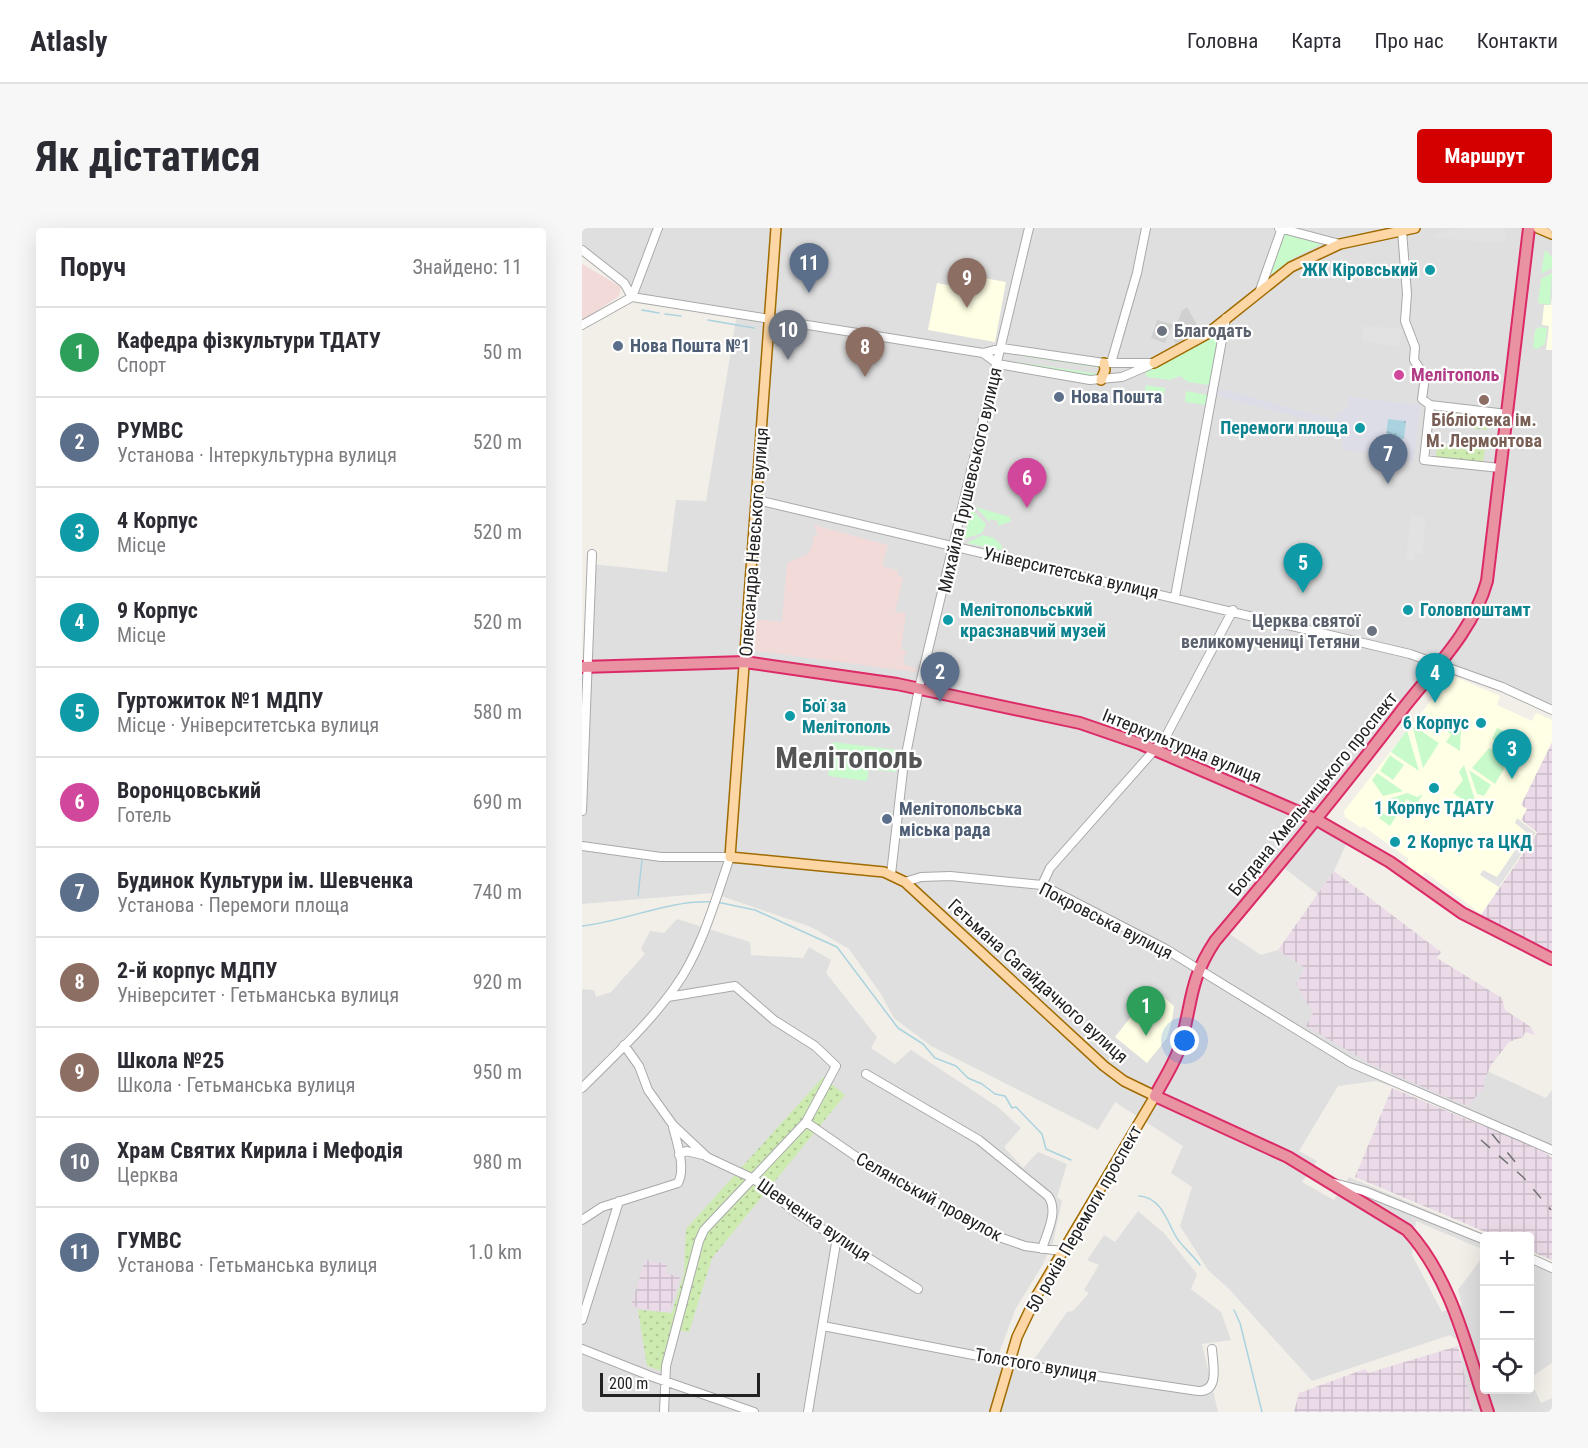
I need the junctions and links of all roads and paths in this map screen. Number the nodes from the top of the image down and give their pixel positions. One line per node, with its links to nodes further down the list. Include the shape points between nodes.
1 (658, 228): 14 (street)
2 (776, 228): 16 (main road, Олександра Невського вулиця)
3 (1029, 228): 18 (street, Михайла Грушевського вулиця)
4 (1146, 228): 20 (street, via 1137,273)
5 (1281, 228): 11 (street); 13 (street)
6 (1415, 228): 9 (main road)
7 (1529, 228): 25 (highway, Богдана Хмельницького проспект)
8 (1538, 228): 10 (main road)
9 (1402, 231): 11 (main road); 24 (street, via 1405,321 1415,347 1414,360 1425,377 1422,399)
10 (1552, 234)
11 (1340, 244): 13 (main road, via 1291,267)
12 (582, 250): 14 (street, via 624,283)
13 (1260, 290): 15 (main road)
14 (632, 297): 16 (street); 17 (street)
15 (1226, 318): 21 (main road, via 1186,347); 30 (street)
16 (771, 319): 19 (street); 27 (main road, Олександра Невського вулиця)
17 (582, 325)
18 (1002, 348): 19 (street); 20 (street); 22 (street, Михайла Грушевського вулиця)
19 (983, 353): 22 (street)
20 (1107, 363): 21 (street); 23 (main road)
21 (1154, 363): 23 (street, via 1122,377)
22 (998, 364): 23 (street); 28 (street, Михайла Грушевського вулиця)
23 (1101, 380)
24 (1430, 405): 25 (street); 26 (street, via 1424,460)
25 (1507, 414): 26 (highway, Богдана Хмельницького проспект)
26 (1500, 468): 33 (highway, Богдана Хмельницького проспект, via 1484,595 1474,616)
27 (757, 500): 28 (street, Університетська вулиця); 32 (main road, Олександра Невського вулиця)
28 (955, 546): 30 (street, Університетська вулиця); 35 (street, Михайла Грушевського вулиця)
29 (592, 554): 34 (street)
30 (1175, 597): 31 (street, Університетська вулиця)
31 (1233, 610): 33 (street, Університетська вулиця); 37 (street)
32 (745, 662): 34 (highway, Інтеркультурна вулиця); 35 (highway, Інтеркультурна вулиця); 41 (main road, Олександра Невського вулиця)
33 (1439, 662): 36 (street, Університетська вулиця); 39 (highway, Богдана Хмельницького проспект)
34 (585, 666): 38 (street)
35 (919, 688): 37 (highway, Інтеркультурна вулиця, via 1080,723); 42 (street, Михайла Грушевського вулиця, via 903,770)
36 (1552, 710)
37 (1155, 751): 39 (highway, Інтеркультурна вулиця); 44 (street, via 1050,868)
38 (582, 811)
39 (1317, 820): 45 (highway, Інтеркультурна вулиця, via 1390,862 1462,913); 46 (highway, Богдана Хмельницького проспект, via 1215,941)
40 (582, 846): 41 (street, via 661,857)
41 (730, 857): 42 (main road); 47 (street, via 686,970)
42 (891, 874): 43 (main road)
43 (905, 882): 44 (street, Покровська вулиця, via 921,876 950,876); 51 (main road, Гетьмана Сагайдачного вулиця, via 1104,1066 1124,1082)
44 (1042, 885): 46 (street, Покровська вулиця, via 1164,948)
45 (1552, 959)
46 (1197, 970): 51 (highway, Богдана Хмельницького проспект, via 1180,1049); 54 (street, Покровська вулиця, via 1351,1063)
47 (668, 997): 48 (street); 52 (street, via 735,986 774,1020 834,1062 835,1069)
48 (624, 1045): 50 (street); 53 (street, Шевченка вулиця, via 639,1066 648,1090)
49 (866, 1074): 63 (street, via 979,1140 1048,1196 1053,1212)
50 (582, 1088)
51 (1155, 1096): 58 (highway, Гетьмана Сагайдачного вулиця, via 1269,1147); 64 (main road, 50 років Перемоги проспект)
52 (806, 1122): 57 (street); 63 (street, Селянський провулок, via 864,1162 999,1237)
53 (673, 1125): 55 (street); 56 (street, Шевченка вулиця)
54 (1552, 1150)
55 (679, 1155): 56 (street, Шевченка вулиця, via 692,1151); 59 (street, via 678,1183)
56 (707, 1157): 57 (street, Шевченка вулиця)
57 (754, 1179): 61 (street, Шевченка вулиця, via 798,1214); 73 (street, via 704,1230 699,1241 674,1330)
58 (1329, 1182): 62 (street, Гетьмана Сагайдачного вулиця, via 1364,1191); 78 (highway, via 1407,1230 1421,1245 1454,1311)
59 (619, 1201): 60 (street); 68 (street)
60 (582, 1220)
61 (837, 1237): 67 (street, Шевченка вулиця); 69 (street)
62 (1480, 1238)
63 (1042, 1249): 64 (street, Селянський провулок)
64 (1061, 1251): 72 (main road, 50 років Перемоги проспект, via 1017,1337)
65 (1534, 1260): 66 (street)
66 (1552, 1268)
67 (918, 1289)
68 (582, 1320)
69 (823, 1326): 72 (street, Толстого вулиця); 76 (street)
70 (582, 1349): 73 (street)
71 (1212, 1349): 72 (street, Толстого вулиця, via 1214,1379 1205,1391)
72 (1010, 1362): 77 (main road, 50 років Перемоги проспект)
73 (665, 1380): 74 (street); 75 (street)
74 (664, 1412)
75 (754, 1412)
76 (808, 1412)
77 (995, 1412)
78 (1488, 1412)

